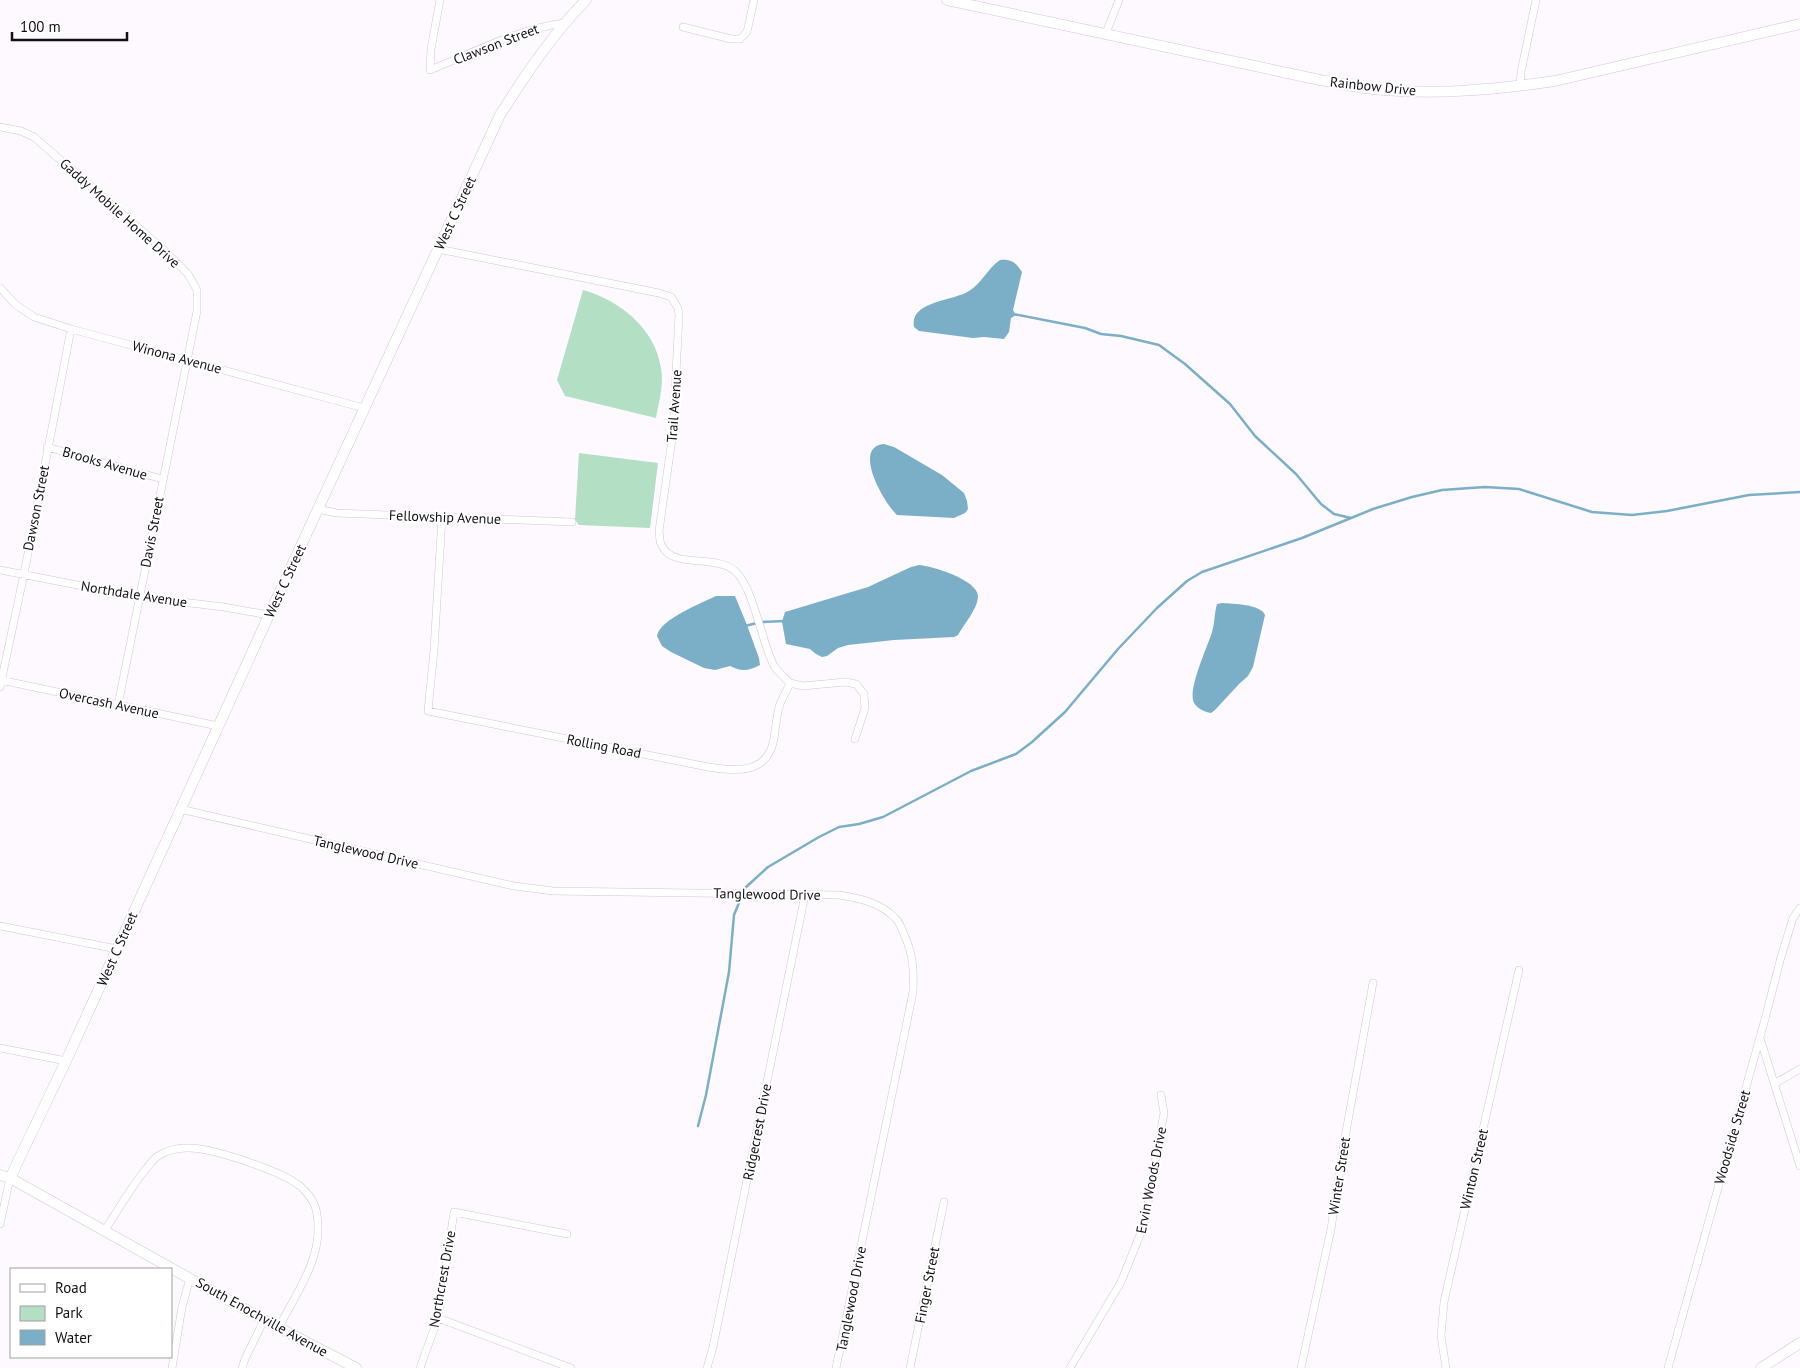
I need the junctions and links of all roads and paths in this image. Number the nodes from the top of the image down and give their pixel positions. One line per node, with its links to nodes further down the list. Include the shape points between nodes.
1 (440, 0): 7 (street, Clawson Street, via 430,70 524,31)
2 (586, 0): 7 (main road, West C Street)
3 (754, 0): 9 (street, via 747,32 740,39)
4 (947, 0): 10 (main road, Rainbow Drive)
5 (1119, 0): 10 (street)
6 (1536, 0): 11 (street)
7 (564, 23): 13 (main road, West C Street, via 528,70 500,115)
8 (1800, 24): 11 (main road, Rainbow Drive, via 1555,81)
9 (683, 27)
10 (1106, 33): 11 (main road, Rainbow Drive, via 1365,88 1439,92)
11 (1520, 86)
12 (0, 127): 16 (street, Gaddy Mobile Home Drive, via 34,137 188,274 197,290 197,311)
13 (438, 249): 17 (main road, West C Street); 28 (street, Trail Avenue, via 671,297 678,308 678,324 673,432 659,532 661,545 667,554 725,564 736,571 746,585 775,668)
14 (0, 288): 15 (street, Winona Avenue, via 16,305 34,316)
15 (71, 329): 16 (street, Winona Avenue); 18 (street, Dawson Street)
16 (186, 360): 17 (street, Winona Avenue); 19 (street, Davis Street)
17 (364, 408): 20 (main road, West C Street)
18 (48, 447): 19 (street, Brooks Avenue); 24 (street, Dawson Street)
19 (162, 479): 25 (street, Davis Street)
20 (318, 509): 21 (street, Fellowship Avenue, via 336,513); 26 (main road, West C Street)
21 (442, 518): 22 (street, Fellowship Avenue); 28 (street, Rolling Road, via 428,711 708,767 744,770 756,766 772,746 780,705)
22 (572, 522)
23 (0, 570): 24 (street, Northdale Avenue)
24 (24, 574): 25 (street, Northdale Avenue); 27 (street, Dawson Street)
25 (139, 597): 26 (street, Northdale Avenue); 29 (street, Davis Street)
26 (269, 615): 30 (main road, West C Street)
27 (0, 683): 29 (street, Overcash Avenue)
28 (790, 683): 31 (street, via 803,686 856,684 864,694 865,708)
29 (118, 705): 30 (street, Overcash Avenue)
30 (218, 726): 32 (main road, West C Street)
31 (855, 739)
32 (180, 809): 33 (street, Tanglewood Drive, via 514,886 553,891); 36 (main road, West C Street)
33 (804, 894): 61 (street, Ridgecrest Drive); 62 (street, Tanglewood Drive, via 859,898 879,906 896,919 909,944 914,969 911,1001)
34 (1800, 908): 39 (street, Woodside Street, via 1793,918)
35 (0, 926): 36 (street)
36 (117, 949): 41 (main road, West C Street)
37 (1519, 970): 66 (street, Winton Street, via 1444,1302 1441,1336)
38 (1373, 983): 65 (street, Winter Street, via 1331,1229)
39 (1760, 1037): 43 (street); 67 (street, Woodside Street)
40 (0, 1048): 41 (street)
41 (66, 1061): 46 (main road, West C Street)
42 (1800, 1069): 43 (street)
43 (1774, 1084): 45 (street)
44 (1161, 1095): 64 (street, Ervin Woods Drive, via 1164,1113 1144,1225 1121,1282)
45 (1800, 1166)
46 (5, 1177): 48 (street); 49 (main road, South Enochville Avenue)
47 (944, 1202): 63 (street, Finger Street)
48 (0, 1224)
49 (106, 1230): 51 (main road, South Enochville Avenue); 54 (street, via 133,1186 156,1157 170,1151 187,1148 206,1150 259,1166 300,1186 312,1198 317,1213 318,1246)
50 (567, 1234): 52 (street, Northcrest Drive, via 454,1212)
51 (190, 1278): 53 (main road, South Enochville Avenue); 56 (street)
52 (438, 1318): 59 (street, Northcrest Drive); 60 (street)
53 (264, 1320): 54 (main road, South Enochville Avenue); 57 (street)
54 (279, 1327): 58 (main road, South Enochville Avenue)
55 (1800, 1343): 68 (main road)
56 (172, 1368)
57 (242, 1368)
58 (356, 1368)
59 (420, 1368)
60 (571, 1368)
61 (707, 1368)
62 (836, 1368)
63 (910, 1368)
64 (1070, 1368)
65 (1301, 1368)
66 (1446, 1368)
67 (1668, 1368)
68 (1761, 1368)

